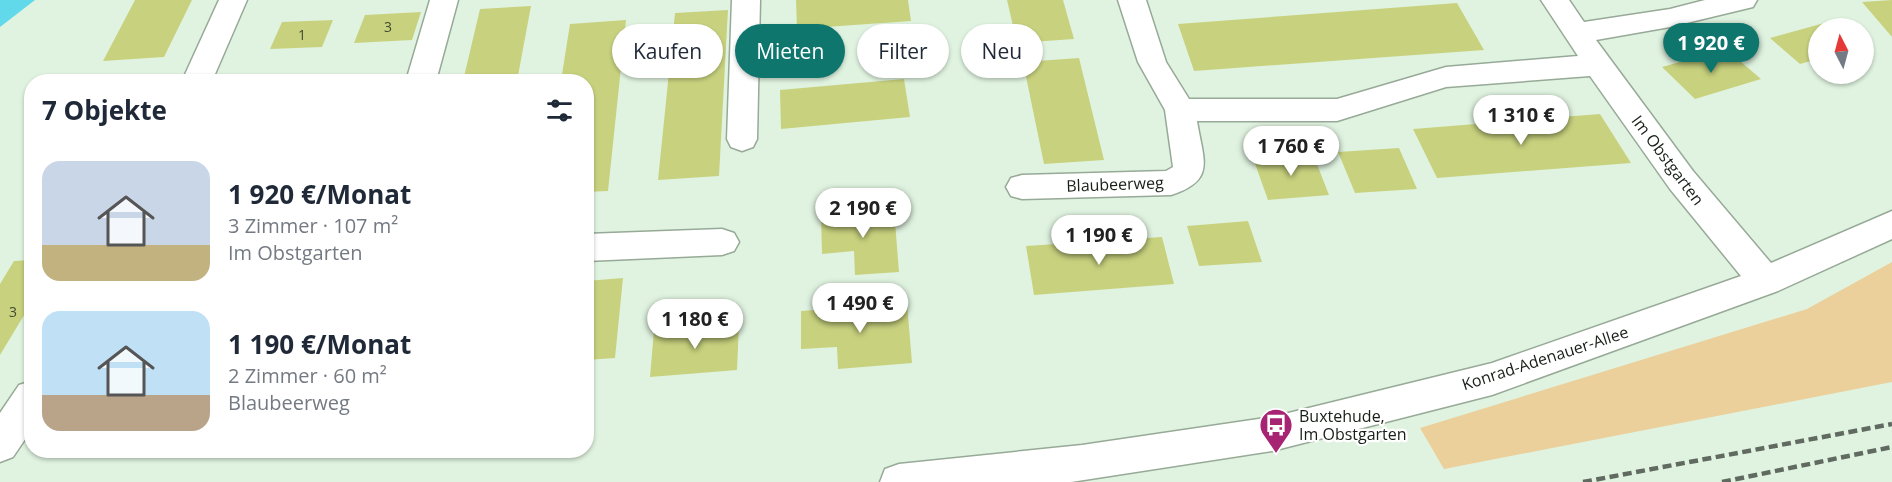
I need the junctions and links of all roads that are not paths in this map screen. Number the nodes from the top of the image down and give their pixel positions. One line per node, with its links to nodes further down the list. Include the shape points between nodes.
1 (233, 0): 2 (street); 10 (street)
2 (251, 0)
3 (444, 0): 11 (street)
4 (746, 0): 13 (street)
5 (1132, 0): 12 (street, via 1152,62)
6 (1555, 0): 8 (street, Im Obstgarten)
7 (1743, 0): 8 (street, via 1670,18)
8 (1576, 33): 9 (street, Im Obstgarten)
9 (1596, 64): 12 (street, via 1446,77 1337,110); 18 (street, Im Obstgarten, via 1719,230)
10 (200, 74)
11 (423, 74)
12 (1180, 110): 14 (street, Blaubeerweg, via 1189,172 1171,183)
13 (742, 140)
14 (1022, 187)
15 (1892, 224): 18 (street, Konrad-Adenauer-Allee)
16 (722, 242): 17 (street)
17 (594, 248)
18 (1766, 281): 21 (street, Konrad-Adenauer-Allee, via 1491,379 1272,434 1082,463)
19 (24, 409): 20 (street)
20 (0, 445)
21 (899, 482)

